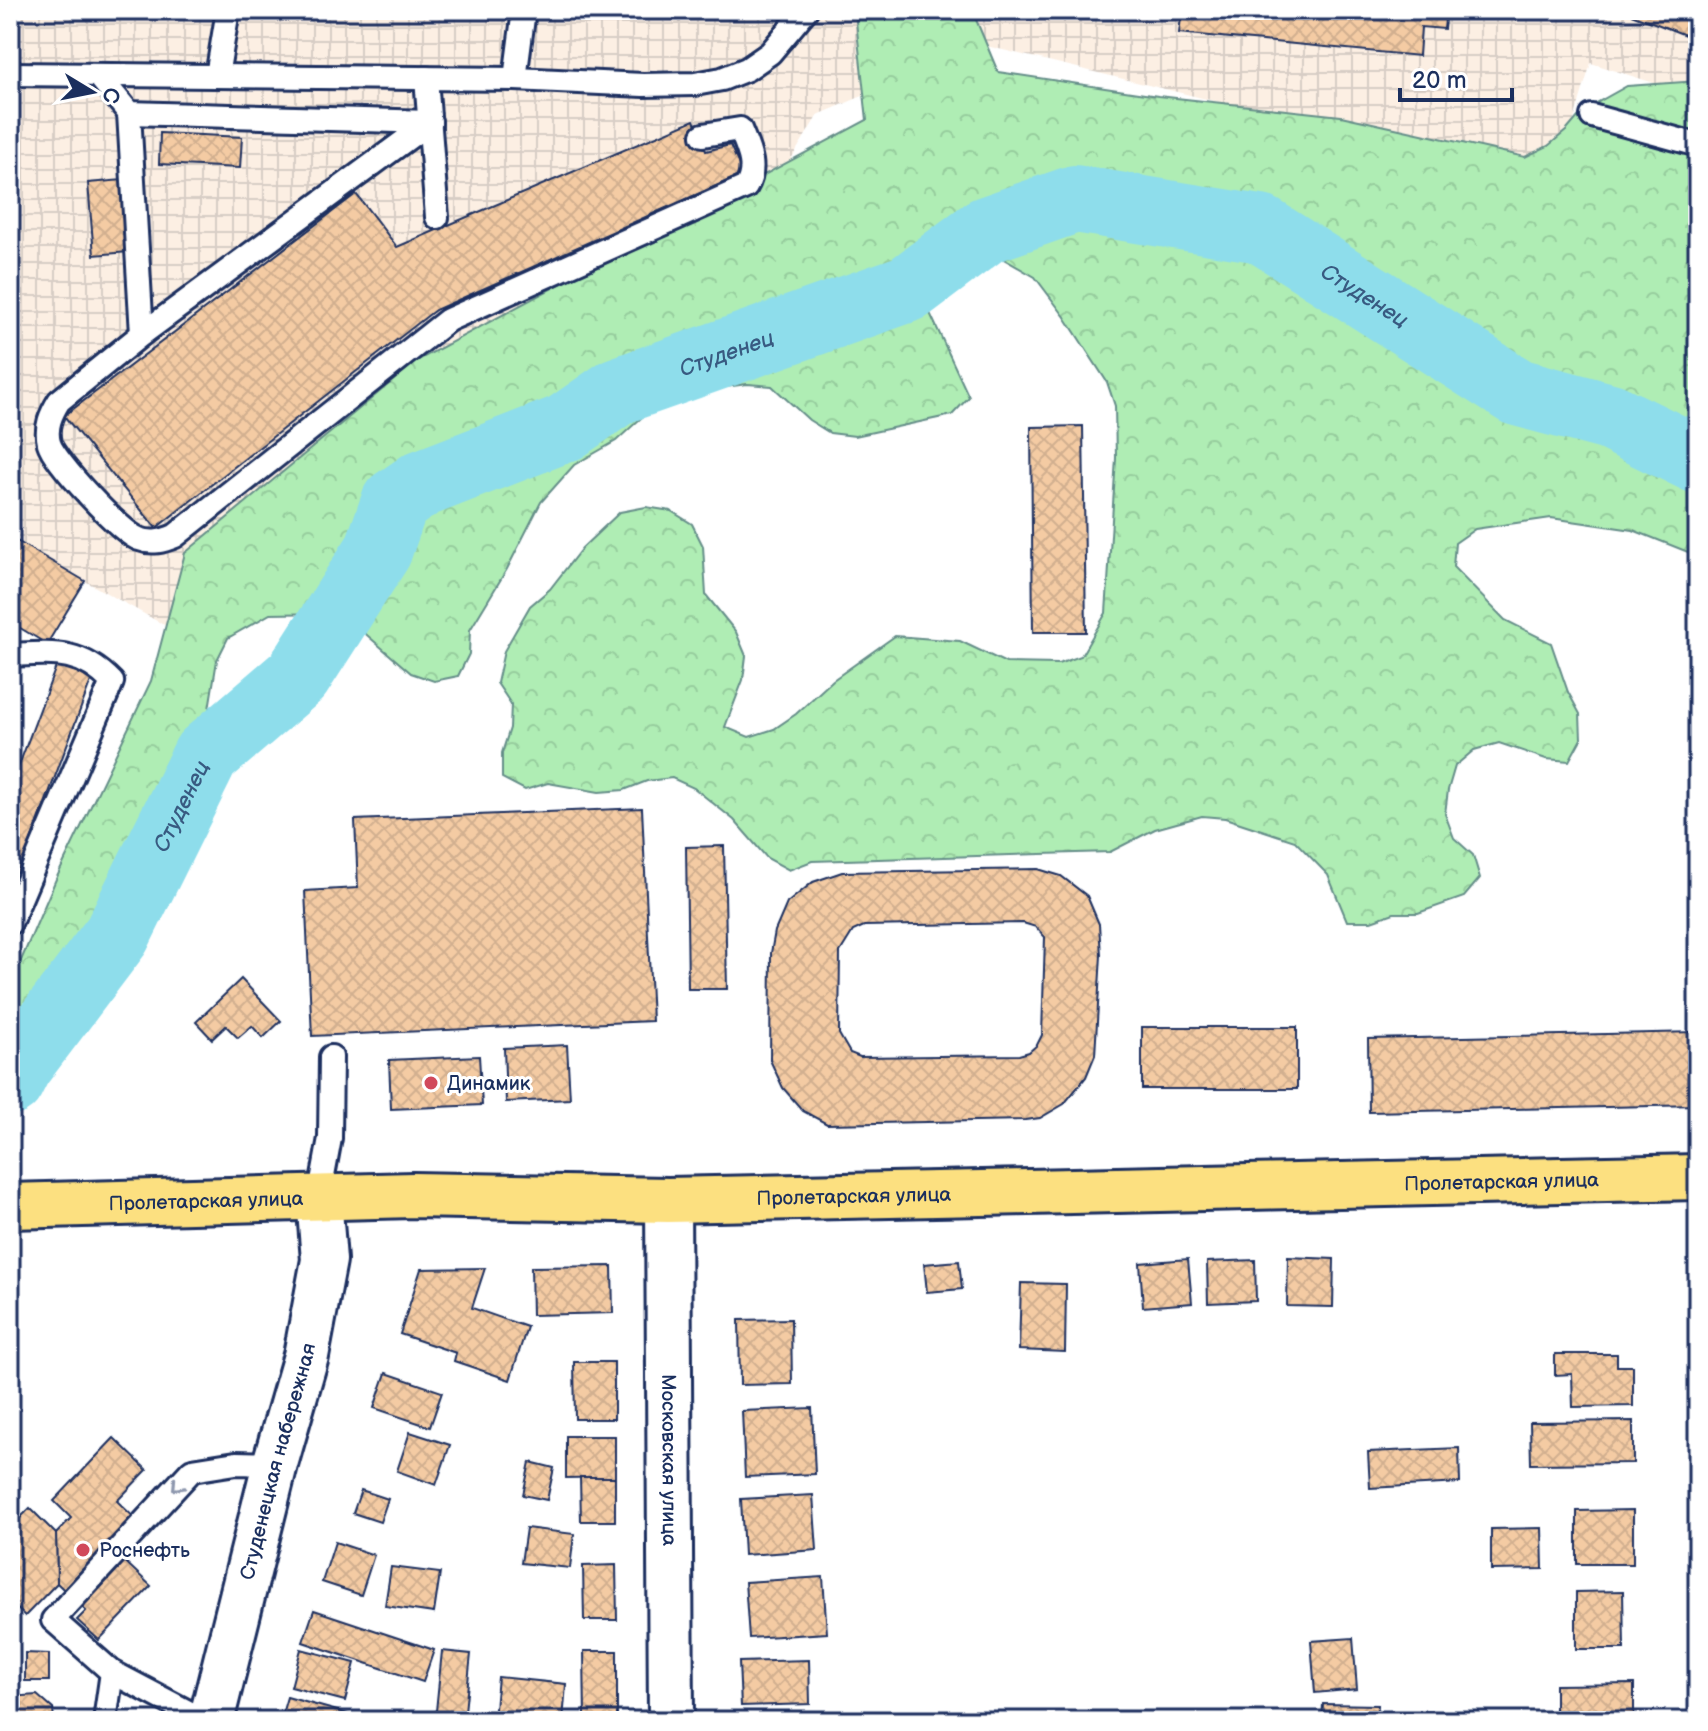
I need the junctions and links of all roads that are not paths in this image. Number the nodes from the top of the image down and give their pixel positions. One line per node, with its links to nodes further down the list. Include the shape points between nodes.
1 (228, 10): 6 (lane)
2 (524, 10): 8 (lane)
3 (806, 10): 8 (lane, via 770,53 722,79 643,85)
4 (10, 74): 5 (lane)
5 (98, 75): 6 (lane); 9 (lane)
6 (217, 76): 7 (lane)
7 (426, 78): 8 (lane); 11 (lane)
8 (515, 79)
9 (129, 113): 11 (lane); 15 (lane)
10 (1592, 116): 13 (lane)
11 (430, 122): 14 (lane); 15 (lane)
12 (703, 135): 15 (lane, via 740,129 751,156 746,187 448,320 175,536 153,543 134,537 113,520 56,456 48,428 59,401)
13 (1698, 145)
14 (437, 217)
15 (142, 334)
16 (10, 655): 17 (lane, via 57,652 96,665 112,682)
17 (10, 923)
18 (331, 1057): 20 (lane, via 330,1138)
19 (1698, 1177): 21 (main road, Пролетарская улица)
20 (319, 1198): 21 (main road, Пролетарская улица); 22 (main road, Пролетарская улица); 23 (street, Студенецкая набережная, via 324,1260 306,1356)
21 (668, 1200): 27 (street, Московская улица)
22 (22, 1205)
23 (275, 1464): 24 (lane, one-way to 24, via 192,1470 53,1620); 26 (street, Студенецкая набережная)
24 (112, 1672): 25 (lane); 26 (lane)
25 (105, 1721)
26 (208, 1721)
27 (671, 1721)

